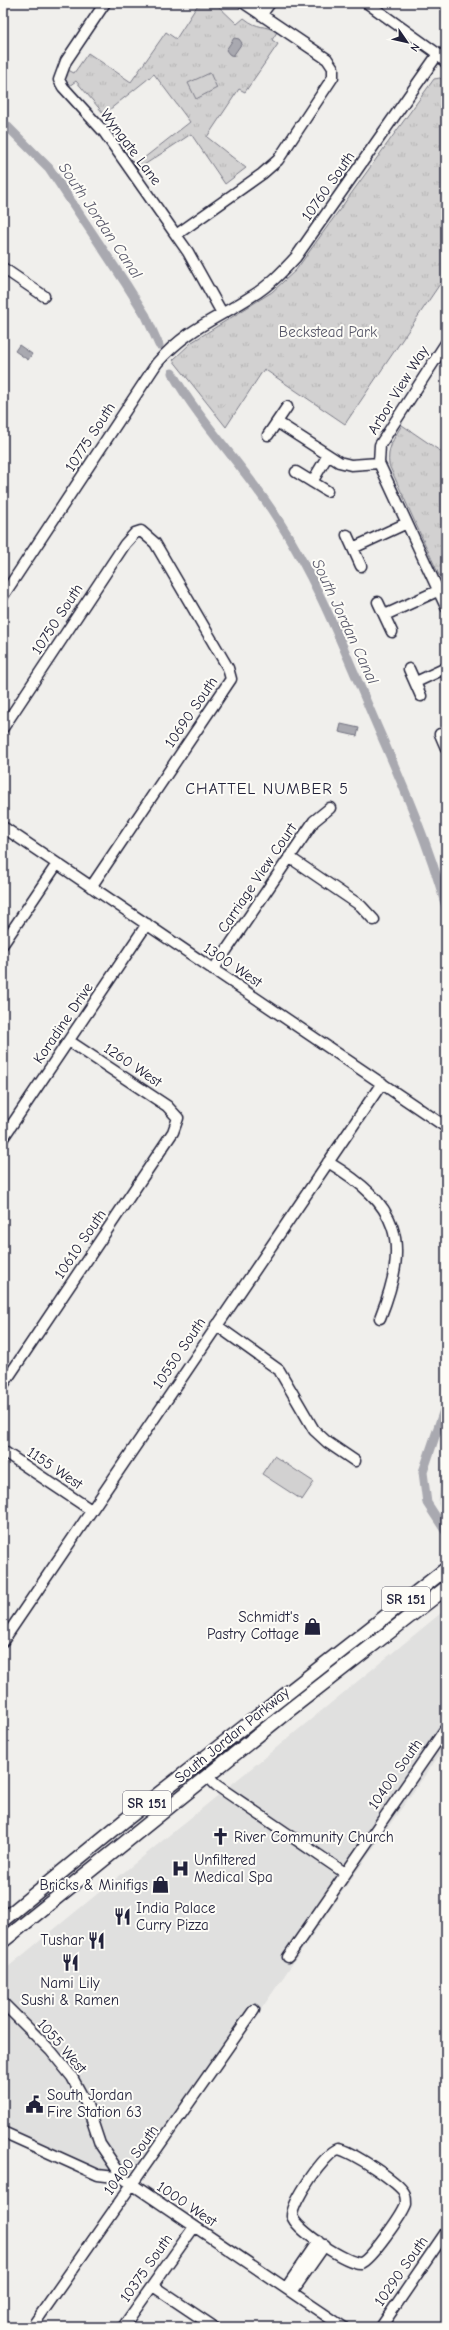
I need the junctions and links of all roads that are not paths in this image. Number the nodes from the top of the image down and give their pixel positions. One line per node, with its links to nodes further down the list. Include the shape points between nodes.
1 (105, 3): 8 (street, Wyngate Lane, via 66,61 59,80 104,132)
2 (270, 3): 5 (street)
3 (367, 3): 6 (street)
4 (249, 5): 5 (street)
5 (261, 15): 8 (street, via 327,59 333,68 333,77 278,160)
6 (438, 54): 7 (street); 11 (street, 10760 South, via 296,257 263,288)
7 (446, 63)
8 (176, 235): 11 (street, Wyngate Lane)
9 (3, 268): 10 (street)
10 (44, 296)
11 (222, 313): 27 (street, 10775 South, via 186,335 157,363)
12 (446, 343): 17 (street, Arbor View Way, via 380,445)
13 (287, 407): 14 (street)
14 (277, 422): 15 (street); 16 (street)
15 (268, 435)
16 (328, 455): 17 (street, via 339,462 351,465); 19 (street)
17 (379, 464): 21 (street, Arbor View Way)
18 (296, 472): 19 (street)
19 (312, 482): 20 (street)
20 (326, 491)
21 (406, 523): 24 (street); 26 (street, Arbor View Way)
22 (140, 531): 36 (street, 10750 South, via 134,533 125,544); 43 (street, 10690 South, via 155,543 228,668 231,679)
23 (347, 535): 24 (street)
24 (353, 548): 25 (street)
25 (361, 566)
26 (442, 588): 29 (street, Arbor View Way); 30 (street)
27 (3, 596)
28 (378, 602): 30 (street)
29 (446, 607)
30 (385, 615): 31 (street)
31 (392, 632)
32 (446, 668): 34 (street)
33 (409, 669): 34 (street)
34 (416, 682): 35 (street)
35 (422, 696)
36 (3, 728)
37 (440, 734): 38 (street)
38 (446, 748)
39 (330, 808): 41 (street, Carriage View Court, via 314,821)
40 (3, 828): 42 (street, 1300 West)
41 (290, 857): 44 (street, via 361,906); 47 (street, Carriage View Court)
42 (57, 864): 43 (street, 1300 West); 46 (street)
43 (91, 887): 45 (street, 1300 West)
44 (374, 920)
45 (147, 924): 47 (street, 1300 West); 48 (street, Koradine Drive)
46 (3, 944)
47 (213, 970): 49 (street, 1300 West)
48 (69, 1041): 50 (street, 1260 West, via 168,1106); 52 (street, Koradine Drive)
49 (382, 1083): 51 (street, 1300 West); 53 (street, 10550 South)
50 (178, 1118): 56 (street, 10610 South, via 173,1132)
51 (446, 1127)
52 (3, 1138)
53 (328, 1162): 54 (street, via 370,1191 380,1203 393,1228 395,1268 390,1294); 55 (street, 10550 South)
54 (380, 1318)
55 (216, 1326): 58 (street, via 279,1370 314,1430); 59 (street, 10550 South)
56 (3, 1386)
57 (3, 1451): 59 (street, 1155 West)
58 (355, 1461)
59 (91, 1510): 62 (street, 10550 South)
60 (446, 1569): 65 (main road, South Jordan Parkway / SR 151)
61 (446, 1588): 64 (main road, South Jordan Parkway / SR 151)
62 (3, 1641)
63 (446, 1728): 67 (street, 10400 South)
64 (207, 1776): 66 (main road, South Jordan Parkway / SR 151); 67 (street, via 216,1785)
65 (119, 1825): 66 (main road); 68 (main road, South Jordan Parkway / SR 151)
66 (129, 1838): 69 (main road, South Jordan Parkway / SR 151)
67 (345, 1873): 70 (street, 10400 South)
68 (3, 1920)
69 (3, 1941)
70 (288, 1957)
71 (3, 2003): 74 (street, 1055 West, via 51,2051 72,2077 87,2105 100,2144)
72 (254, 2010): 75 (street, 10400 South)
73 (3, 2132): 74 (street, via 98,2176)
74 (123, 2178): 75 (street, 1000 West)
75 (131, 2185): 76 (street, 1000 West); 81 (street, 10400 South)
76 (194, 2227): 79 (street, 10375 South); 80 (street, 1000 West)
77 (446, 2232): 85 (street, 10290 South)
78 (322, 2243): 78 (street, via 295,2224 292,2210 327,2156 334,2151 348,2152 400,2186 406,2196 404,2208 370,2256 361,2263 348,2261); 80 (street)
79 (153, 2286): 82 (street, 10375 South); 83 (street)
80 (289, 2290): 84 (street, 1000 West)
81 (32, 2327)
82 (123, 2327)
83 (214, 2327)
84 (343, 2327)
85 (381, 2327)

